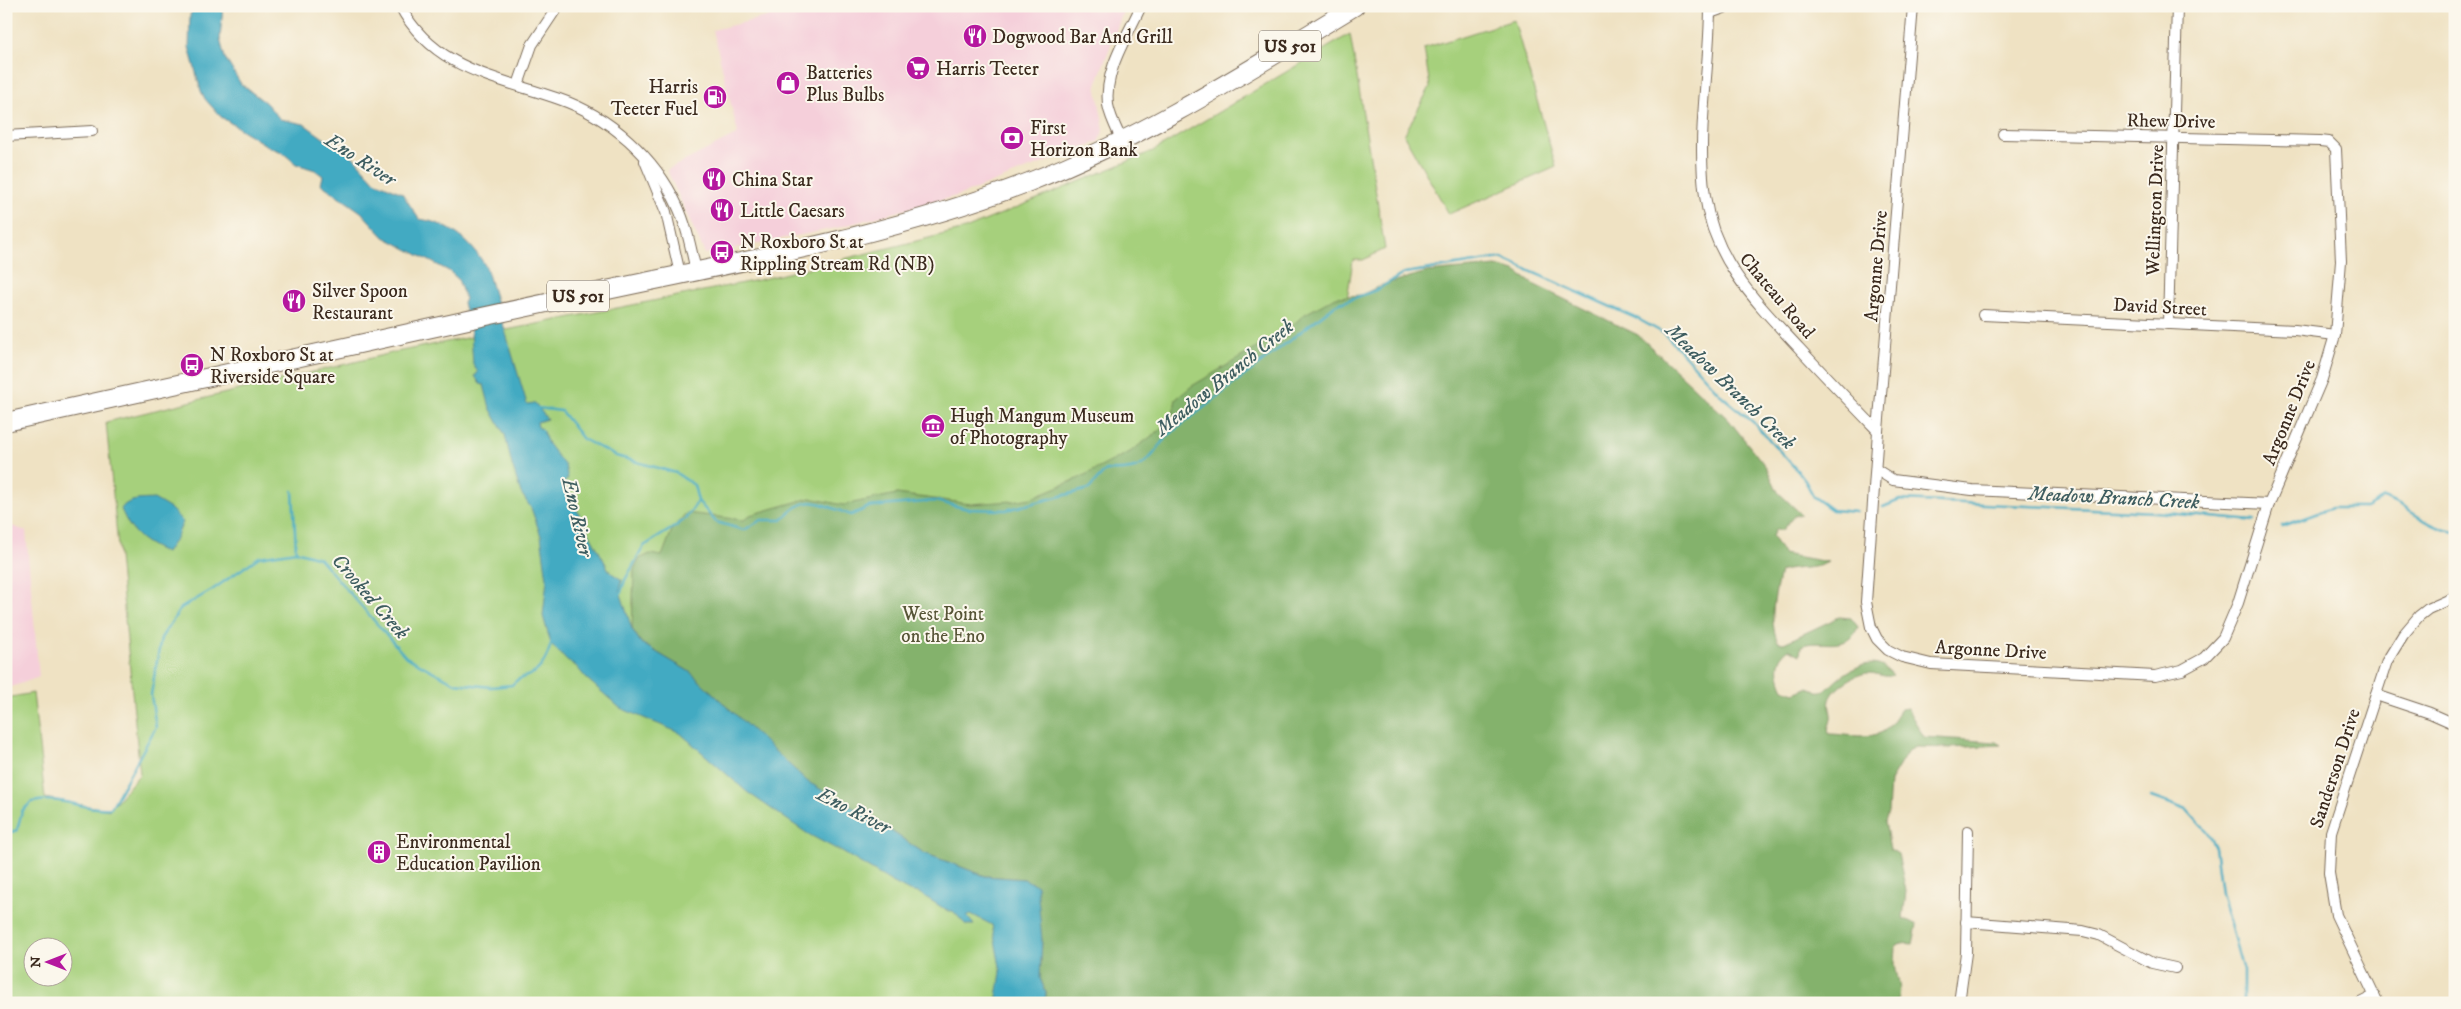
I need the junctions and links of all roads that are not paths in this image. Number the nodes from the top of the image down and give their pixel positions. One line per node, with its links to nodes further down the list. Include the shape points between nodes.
1 (400, 6): 9 (street, via 418,33 435,50 464,67)
2 (558, 6): 9 (street, via 532,44)
3 (1141, 6): 14 (street, via 1118,54 1108,89 1108,106)
4 (1356, 6): 14 (highway, US 501, via 1237,78)
5 (1729, 6): 8 (street)
6 (1913, 6): 22 (street, Argonne Drive)
7 (2177, 6): 13 (street, Wellington Drive)
8 (1710, 10): 22 (street, Chateau Road, via 1702,148 1707,208 1720,248 1734,275 1758,304)
9 (518, 85): 16 (street, via 587,110 623,136)
10 (92, 131): 12 (street)
11 (2003, 134): 13 (street, Rhew Drive)
12 (6, 136)
13 (2174, 137): 15 (street, Rhew Drive, via 2320,141 2329,142); 19 (street, Wellington Drive)
14 (1122, 141): 17 (highway, US 501, via 1029,182 906,225)
15 (2336, 149): 20 (street, Argonne Drive, via 2342,261)
16 (644, 158): 17 (street); 17 (street, via 663,179 678,207)
17 (688, 272): 21 (highway, US 501)
18 (1984, 315): 19 (street, David Street)
19 (2168, 324): 20 (street, David Street)
20 (2335, 335): 24 (street, Argonne Drive, via 2322,379)
21 (6, 422)
22 (1878, 431): 23 (street, Argonne Drive)
23 (1877, 470): 24 (street, via 1893,480 1972,490); 24 (street, Argonne Drive, via 1866,602 1871,627 1882,645 1894,654 1931,664 2155,676 2182,670 2204,658 2223,638 2238,603)
24 (2269, 504)
25 (2455, 597): 26 (street, Sanderson Drive, via 2428,609 2412,623 2387,662)
26 (2376, 695): 27 (street); 31 (street, Sanderson Drive, via 2336,811 2328,847 2330,886 2336,915)
27 (2455, 724)
28 (1968, 831): 29 (street)
29 (1966, 922): 30 (street, via 2083,931 2099,935 2152,963); 32 (street, via 1966,953)
30 (2176, 968)
31 (2376, 999): 33 (street)
32 (1959, 1003)
33 (2360, 1003)

